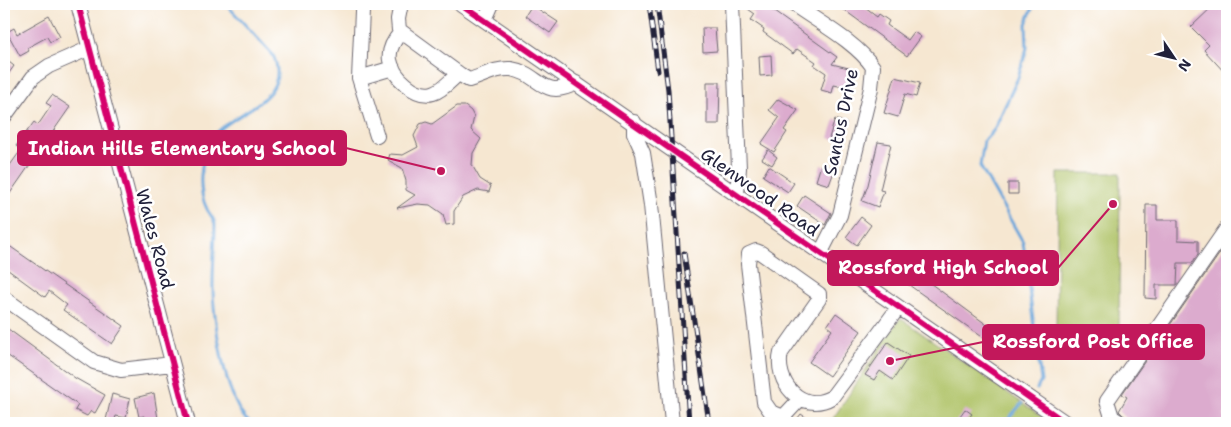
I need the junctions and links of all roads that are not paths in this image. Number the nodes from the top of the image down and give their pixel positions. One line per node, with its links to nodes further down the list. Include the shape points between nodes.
1 (78, 4): 10 (street, Wales Road)
2 (401, 4): 9 (street, via 398,19)
3 (461, 4): 8 (street, Glenwood Road)
4 (492, 4): 8 (street)
5 (732, 4): 18 (street, via 740,168)
6 (793, 4): 20 (street, Santus Drive, via 868,59 873,67 871,88 840,215)
7 (362, 11): 13 (street)
8 (485, 20): 14 (street, Glenwood Road)
9 (401, 32): 11 (street, via 391,49); 12 (street)
10 (90, 48): 15 (street, via 49,66 33,77); 25 (street, Wales Road)
11 (393, 68): 12 (street, via 410,87 427,94 435,93); 13 (street)
12 (458, 74): 14 (street, via 469,80 491,71 513,70 549,89 565,89)
13 (359, 78): 17 (street)
14 (576, 83): 16 (street, Glenwood Road)
15 (4, 118)
16 (634, 122): 18 (street, Glenwood Road); 28 (street, via 634,133 643,153 651,205)
17 (376, 136)
18 (737, 194): 20 (street, Glenwood Road)
19 (1227, 228): 30 (street, via 1107,402 1112,417)
20 (821, 252): 22 (street, Glenwood Road)
21 (4, 298): 25 (street, via 94,362 121,370)
22 (898, 308): 26 (street, via 832,397 822,403); 29 (street, Glenwood Road)
23 (780, 362): 24 (street); 24 (street, via 781,354 819,299 819,294 756,251 749,254 748,264); 26 (street, via 792,393)
24 (760, 363): 26 (street, via 764,402 771,412 781,416 786,414)
25 (172, 364): 27 (street, Wales Road)
26 (800, 399)
27 (188, 423)
28 (672, 423)
29 (1066, 423)
30 (1120, 423)

